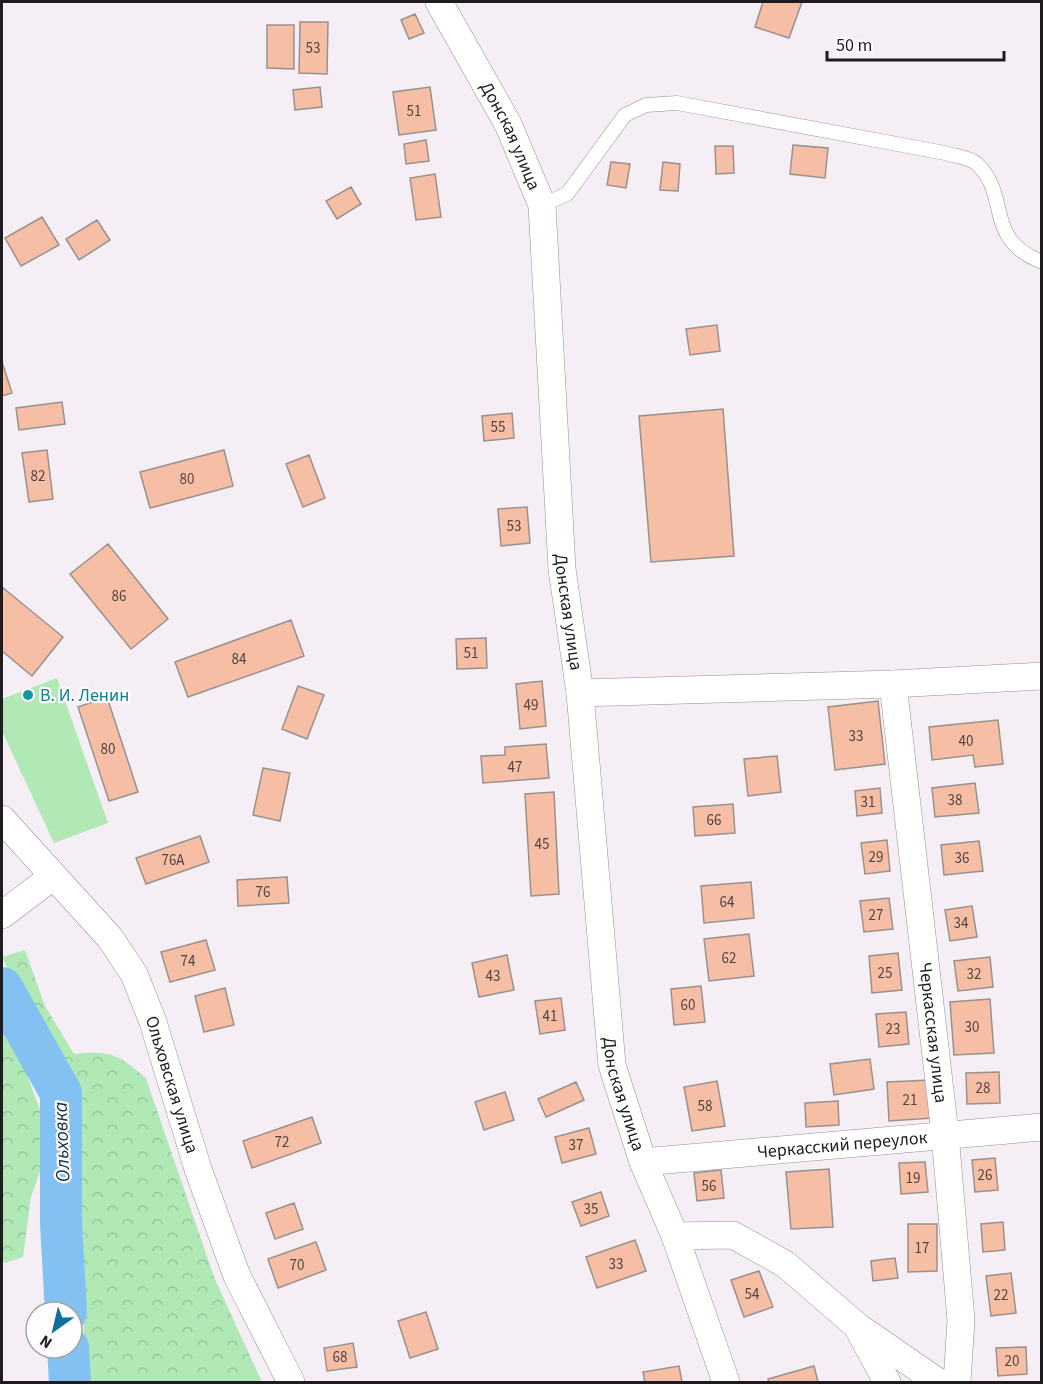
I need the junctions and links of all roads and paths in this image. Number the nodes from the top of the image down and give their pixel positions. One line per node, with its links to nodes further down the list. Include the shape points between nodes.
1 (439, 2): 2 (street, Донская улица, via 508,124)
2 (542, 205): 3 (lane, via 567,194 625,115 646,105 677,104 945,153 975,162 989,180 1005,235 1021,254); 6 (street, Донская улица, via 562,569)
3 (1041, 262)
4 (1041, 676): 5 (street)
5 (893, 684): 6 (street); 11 (street, Черкасская улица)
6 (580, 693): 12 (street, Донская улица, via 612,1065)
7 (2, 819): 8 (street, Ольховская улица)
8 (52, 877): 9 (street); 15 (street, Ольховская улица, via 110,938 134,974 237,1276)
9 (2, 915)
10 (1041, 1127): 11 (street, Черкасский переулок)
11 (945, 1134): 12 (street, Черкасский переулок); 19 (street, Черкасская улица, via 961,1320)
12 (644, 1162): 13 (street, Донская улица)
13 (675, 1236): 14 (street, via 733,1235 785,1264); 16 (street, Донская улица)
14 (857, 1326): 17 (street); 18 (street)
15 (291, 1383)
16 (726, 1383)
17 (886, 1383)
18 (938, 1383)
19 (957, 1383)

